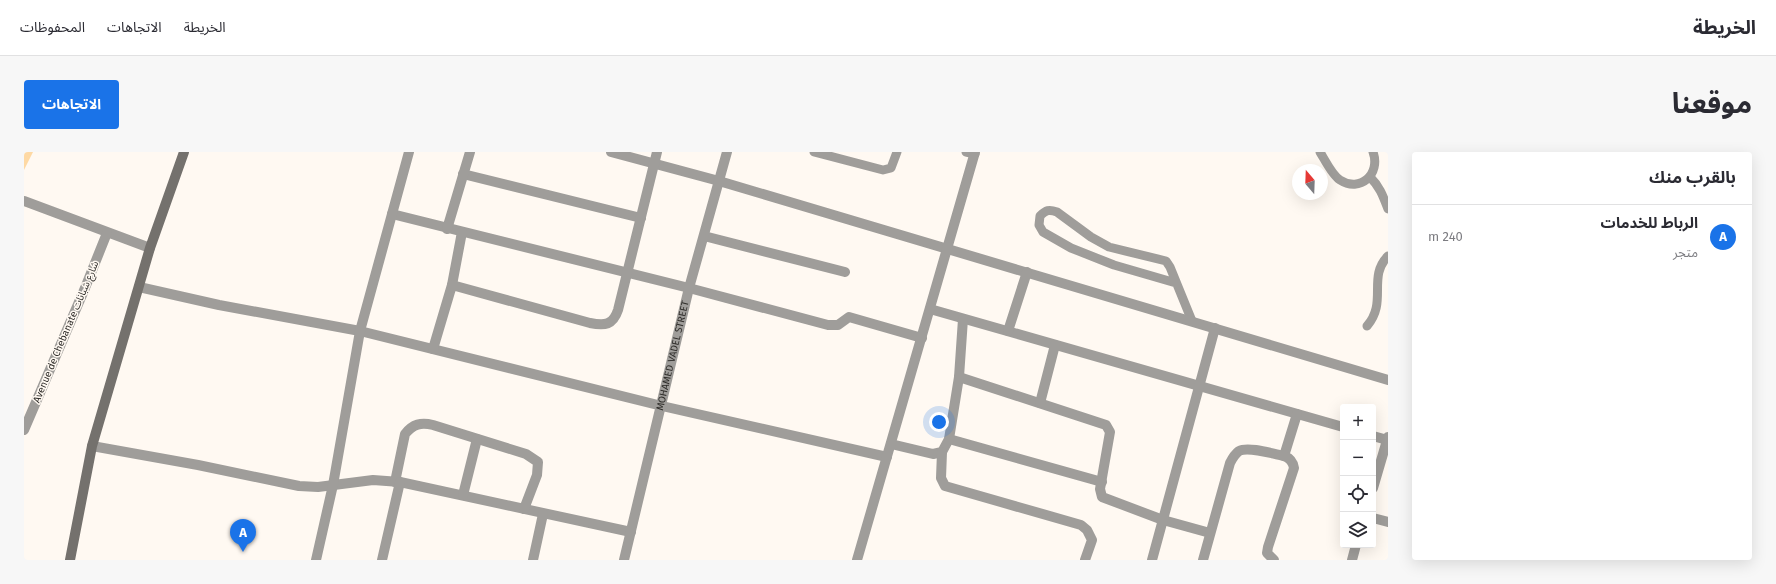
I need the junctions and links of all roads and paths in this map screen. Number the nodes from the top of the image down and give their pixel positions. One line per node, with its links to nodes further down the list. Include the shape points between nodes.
1 (184, 152): 24 (main road)
2 (409, 152): 18 (street)
3 (470, 152): 13 (street)
4 (611, 152): 12 (street)
5 (657, 152): 12 (street)
6 (726, 152): 15 (street, MOHAMED VADEL STREET)
7 (814, 152): 8 (lane, via 883,170 891,168)
8 (897, 152)
9 (1320, 152): 14 (lane, via 1338,179 1350,185 1361,184)
10 (1373, 152): 14 (lane, via 1374,169)
11 (972, 153): 25 (street)
12 (655, 163): 15 (street); 19 (street)
13 (463, 174): 19 (street); 20 (street)
14 (1370, 177): 17 (lane, via 1382,192)
15 (719, 181): 23 (street, MOHAMED VADEL STREET); 25 (street)
16 (24, 201): 22 (street)
17 (1388, 209)
18 (392, 214): 20 (street); 39 (street)
19 (641, 218): 29 (street)
20 (447, 228): 21 (street)
21 (462, 232): 29 (street); 31 (street)
22 (107, 233): 24 (street); 51 (street, Avenue de Chebanate شارع شبانات, via 86,288)
23 (704, 236): 27 (street); 33 (street, MOHAMED VADEL STREET)
24 (150, 248): 32 (main road)
25 (948, 248): 28 (street); 34 (street)
26 (1388, 256): 37 (lane, via 1379,272 1379,306 1375,318)
27 (844, 272)
28 (1027, 272): 36 (street); 40 (street)
29 (628, 274): 31 (street, via 615,318 610,324 601,325); 33 (street)
30 (1176, 283): 30 (lane, via 1166,261 1109,247 1057,212 1045,211 1040,216 1039,225 1043,232 1064,244 1114,266); 36 (lane)
31 (452, 285): 43 (street)
32 (139, 287): 39 (street, via 219,305); 57 (main road)
33 (690, 288): 41 (street, via 828,325 838,325 849,317); 48 (street, MOHAMED VADEL STREET)
34 (930, 309): 35 (street); 41 (street)
35 (963, 319): 40 (street); 44 (street)
36 (1192, 321): 38 (street)
37 (1367, 326)
38 (1215, 328): 45 (street); 46 (street)
39 (360, 331): 43 (street); 64 (street)
40 (1008, 331): 42 (street)
41 (922, 338): 56 (street)
42 (1055, 345): 46 (street); 47 (street)
43 (433, 349): 48 (street)
44 (959, 377): 47 (street); 54 (street)
45 (1388, 380)
46 (1200, 386): 49 (street); 69 (street)
47 (1040, 403): 63 (street, via 1102,423 1109,428 1110,437)
48 (662, 406): 60 (street); 71 (street, MOHAMED VADEL STREET)
49 (1296, 414): 50 (street); 59 (street)
50 (1340, 426)
51 (24, 430)
52 (1376, 438): 55 (street)
53 (477, 439): 62 (street, via 432,425 415,425 405,434); 65 (street); 66 (street, via 526,454 538,462)
54 (949, 439): 58 (street); 63 (street)
55 (1387, 443): 61 (street)
56 (891, 444): 58 (street, via 933,454); 60 (street)
57 (92, 446): 64 (street, via 198,465 278,483); 75 (main road)
58 (942, 452): 81 (street, via 941,478 945,486 1081,525 1092,540)
59 (1284, 456): 72 (street, via 1247,449 1236,453 1230,464); 74 (street, via 1291,461 1294,468 1268,546 1267,553)
60 (887, 457): 80 (street)
61 (1376, 478)
62 (398, 482): 64 (street, via 373,480); 65 (street); 77 (street)
63 (1102, 482): 69 (street, via 1100,494 1105,500)
64 (333, 486): 76 (street)
65 (463, 495): 66 (street)
66 (524, 509): 67 (street)
67 (544, 514): 71 (street); 78 (street)
68 (1376, 519): 70 (street)
69 (1163, 520): 72 (street); 82 (street)
70 (1388, 522)
71 (631, 532): 79 (street, MOHAMED VADEL STREET)
72 (1210, 533): 83 (street)
73 (1355, 548): 84 (street)
74 (1271, 559)
75 (70, 560)
76 (316, 560)
77 (382, 560)
78 (533, 560)
79 (624, 560)
80 (857, 560)
81 (1085, 560)
82 (1152, 560)
83 (1203, 560)
84 (1352, 560)

